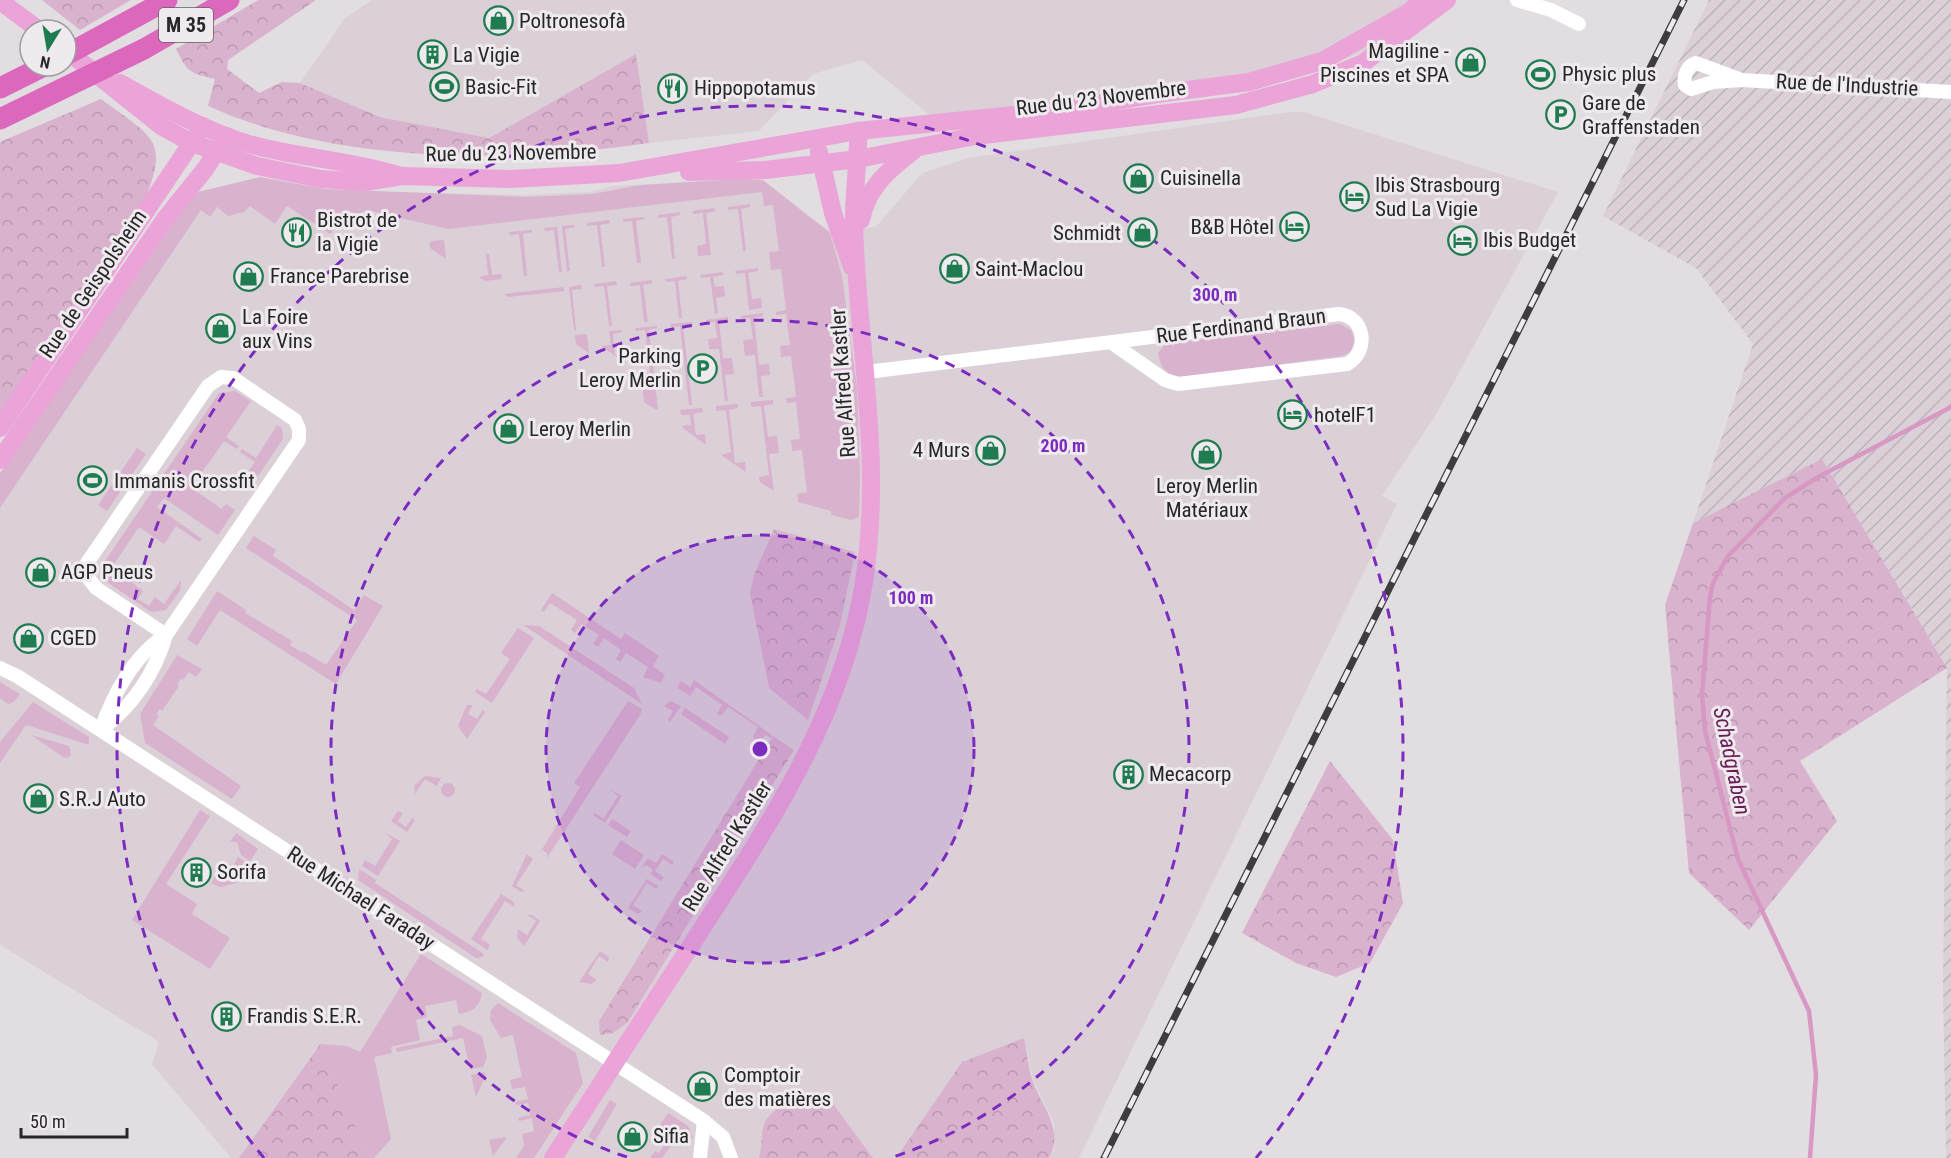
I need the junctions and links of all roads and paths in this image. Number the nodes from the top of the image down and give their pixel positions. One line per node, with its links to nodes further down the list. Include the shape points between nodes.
1 (167, 0): 9 (highway, M 35)
2 (229, 0): 16 (highway, M 35, via 144,49)
3 (1422, 0): 18 (main road, Rue du 23 Novembre, via 1409,12 1322,61 1249,82 918,127)
4 (1447, 0): 22 (main road, Rue du 23 Novembre, via 1363,63 1313,84 1236,105 975,136)
5 (1517, 0): 8 (street)
6 (0, 1): 7 (main road)
7 (23, 18)
8 (1579, 24)
9 (78, 52)
10 (78, 60): 17 (main road, Rue du 23 Novembre)
11 (78, 62): 21 (main road, Rue du 23 Novembre, via 142,113)
12 (20, 78): 14 (highway)
13 (1742, 80): 15 (street, Rue de l'Industrie)
14 (0, 88)
15 (1951, 92)
16 (0, 119)
17 (203, 126): 19 (main road, Rue du 23 Novembre); 21 (main road, Rue de Geispolsheim)
18 (858, 131): 20 (main road, Rue du 23 Novembre); 24 (main road, Rue Alfred Kastler)
19 (226, 136): 23 (main road, Rue de Geispolsheim); 27 (main road, Rue du 23 Novembre, via 306,158)
20 (817, 138): 25 (main road, Rue Alfred Kastler); 26 (main road, Rue du 23 Novembre)
21 (192, 143): 23 (main road, Rue du 23 Novembre); 32 (main road, Rue de Geispolsheim)
22 (916, 149): 24 (main road, Rue du 23 Novembre); 28 (main road, via 885,172 866,198)
23 (216, 153): 27 (main road, Rue du 23 Novembre, via 321,179 365,182); 33 (main road, Rue de Geispolsheim, via 165,219)
24 (858, 159): 25 (main road, Rue du 23 Novembre); 28 (main road, Rue Alfred Kastler)
25 (820, 163): 26 (main road, Rue du 23 Novembre, via 759,170); 29 (main road, Rue Alfred Kastler, via 838,230)
26 (619, 173): 27 (main road, Rue du 23 Novembre, via 511,179)
27 (403, 176)
28 (856, 246): 29 (main road, Rue Alfred Kastler)
29 (858, 282): 31 (main road, Rue Alfred Kastler)
30 (1112, 343): 30 (street, Rue Ferdinand Braun, via 1165,380 1178,384 1347,364 1358,357 1362,346 1355,320 1339,314); 31 (street, Rue Ferdinand Braun)
31 (867, 372): 39 (main road, Rue Alfred Kastler, via 872,466 870,537 858,610 832,699 782,802)
32 (0, 428)
33 (0, 460)
34 (165, 635): 34 (street, via 299,440 295,420 233,378 216,379 208,386 87,563 86,575 96,588); 38 (street, via 155,665 135,696)
35 (0, 660): 37 (street, Rue Michael Faraday)
36 (0, 668): 37 (street, Rue Michael Faraday)
37 (17, 676): 38 (street, Rue Michael Faraday)
38 (101, 730): 39 (street, Rue Michael Faraday)
39 (615, 1062): 40 (street, Rue Michael Faraday); 41 (main road, Rue Alfred Kastler)
40 (704, 1120): 42 (street); 43 (street, Rue Michael Faraday, via 723,1137)
41 (554, 1158)
42 (700, 1158)
43 (730, 1158)

